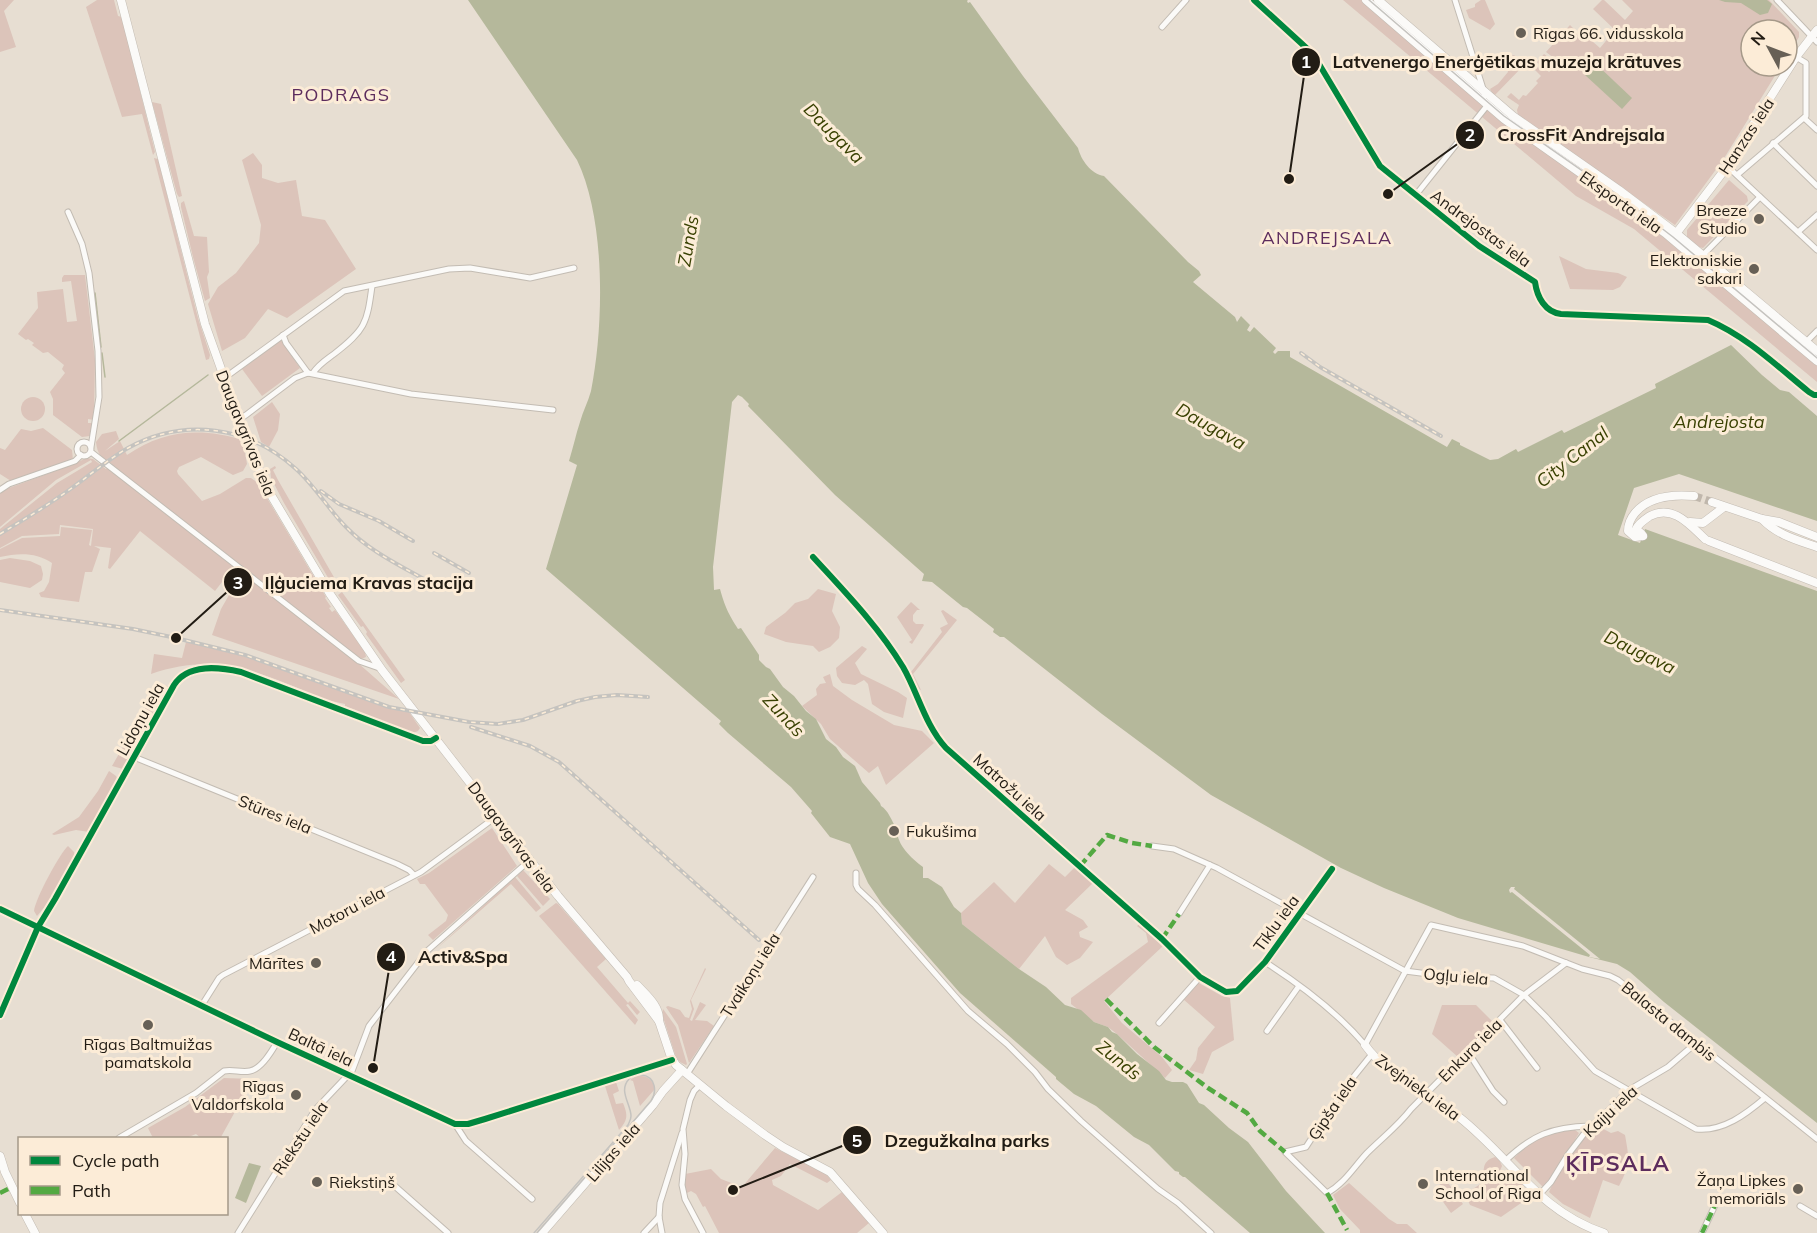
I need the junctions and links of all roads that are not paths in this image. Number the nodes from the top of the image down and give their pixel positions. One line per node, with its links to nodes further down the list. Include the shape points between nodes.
1 (121, 0): 37 (street, Daugavgrīvas iela, via 204,324)
2 (1186, 0): 8 (street)
3 (1254, 0): 21 (street, Andrejostas iela, via 1313,54 1380,166)
4 (1366, 0): 13 (street, Eksporta iela)
5 (1378, 0): 13 (street, Eksporta iela)
6 (1455, 0): 13 (street)
7 (1777, 0): 9 (street)
8 (1162, 27)
9 (1815, 36): 10 (street, Hanzas iela)
10 (1799, 54)
11 (1799, 59): 15 (street, via 1806,63)
12 (1783, 78): 18 (street, Hanzas iela)
13 (1476, 85): 14 (street, Eksporta iela); 14 (street)
14 (1484, 100): 21 (street); 26 (street, Eksporta iela, via 1518,130)
15 (1804, 118): 16 (street); 17 (street)
16 (1817, 130)
17 (1773, 143): 19 (street); 20 (street)
18 (1727, 166): 19 (street); 26 (street, Hanzas iela)
19 (1737, 175): 22 (street)
20 (1817, 186)
21 (1415, 196): 38 (street, Andrejostas iela, via 1494,257 1534,282 1539,297 1552,312 1708,320 1748,342)
22 (1760, 197): 25 (street); 28 (street)
23 (68, 212): 41 (street, via 89,273 98,351 99,397)
24 (1817, 215): 25 (street)
25 (1798, 232): 27 (street)
26 (1674, 236): 28 (street, Eksporta iela)
27 (1817, 250)
28 (1700, 258): 33 (street, Eksporta iela)
29 (574, 268): 30 (street, via 531,278 489,270 449,269)
30 (372, 286): 32 (street, via 344,291); 36 (street, via 366,321 360,332)
31 (1817, 331): 33 (street)
32 (283, 335): 36 (street); 37 (street)
33 (1804, 344): 34 (street, Eksporta iela); 35 (street, Eksporta iela)
34 (1817, 351)
35 (1817, 361)
36 (310, 373): 39 (street, via 411,394); 40 (street, via 295,378)
37 (224, 378): 40 (street, Daugavgrīvas iela)
38 (1817, 395)
39 (553, 410)
40 (240, 418): 53 (street, Daugavgrīvas iela, via 268,490 330,594)
41 (91, 450): 42 (street, via 87,456); 42 (street, via 87,442 80,443 77,450); 53 (street, via 359,662)
42 (81, 455): 43 (street, via 75,461)
43 (0, 490)
44 (1694, 496): 48 (street, via 1652,500 1637,510 1628,531 1635,537 1643,536 1636,528 1660,512)
45 (1712, 502): 46 (street)
46 (1724, 507): 47 (street); 48 (street, via 1703,523)
47 (1762, 519): 49 (street); 50 (street, via 1780,534)
48 (1686, 521): 52 (street, via 1707,540)
49 (1817, 537)
50 (1817, 547)
51 (813, 556): 71 (street, Matrožu iela, via 878,629 946,748)
52 (1817, 583)
53 (382, 670): 54 (street, Daugavgrīvas iela)
54 (436, 738): 55 (street, Lidoņu iela, via 423,741 241,672 198,669 176,681); 56 (street, Daugavgrīvas iela)
55 (134, 757): 62 (street, Stūres iela, via 397,864); 67 (street, Lidoņu iela)
56 (497, 816): 58 (street, Daugavgrīvas iela); 62 (street, Motoru iela)
57 (1152, 846): 59 (street, Ogļu iela, via 1174,849)
58 (530, 860): 85 (street, Daugavgrīvas iela, via 655,1006); 88 (street, Riekstu iela, via 427,951 369,1026)
59 (1210, 865): 65 (street, Ogļu iela); 66 (street)
60 (1332, 869): 65 (street, Tīklu iela)
61 (856, 873): 119 (street, via 858,889 968,1011 1007,1044 1081,1121)
62 (414, 875): 75 (street, Motoru iela, via 223,975)
63 (813, 878): 87 (street, Tvaikoņu iela)
64 (0, 909): 67 (street, Baltā iela)
65 (1300, 913): 68 (street, Tīklu iela); 70 (street, Ogļu iela)
66 (1179, 914)
67 (38, 927): 75 (street, Baltā iela); 76 (street, Lidoņu iela)
68 (1265, 962): 72 (street, Zvejnieku iela); 73 (street, Tīklu iela)
69 (1566, 963): 70 (street, Balasta dambis, via 1523,946 1431,925); 74 (street, Enkura iela); 81 (street, Balasta dambis, via 1618,980)
70 (1406, 971): 74 (street, Ogļu iela, via 1494,978); 82 (street)
71 (1200, 977): 73 (street, Matrožu iela, via 1218,989); 78 (street)
72 (1299, 986): 79 (street); 82 (street, Zvejnieku iela, via 1349,1026)
73 (1237, 991)
74 (1524, 995): 77 (street, Enkura iela); 90 (street, Ogļu iela, via 1595,1071)
75 (202, 1005): 80 (street, Baltā iela)
76 (0, 1015)
77 (1500, 1020): 83 (street, Enkura iela); 86 (street)
78 (1159, 1023)
79 (1267, 1031)
80 (277, 1042): 88 (street, Baltā iela); 97 (street, via 255,1069 224,1071 196,1093)
81 (1696, 1043): 90 (street, Kaiju iela, via 1668,1067); 92 (street, Balasta dambis)
82 (1365, 1045): 84 (street, Zvejnieku iela)
83 (1468, 1052): 91 (street, Enkura iela); 93 (street)
84 (1372, 1054): 91 (street, Zvejnieku iela); 102 (street, Ģipša iela, via 1306,1147 1285,1152)
85 (672, 1060): 87 (street, Daugavgrīvas iela); 94 (street, via 485,1119)
86 (1537, 1068)
87 (684, 1072): 89 (street, Daugavgrīvas iela); 114 (street, Lilijas iela, via 663,1091)
88 (349, 1075): 94 (street, Baltā iela); 112 (street, Riekstu iela, via 315,1110)
89 (700, 1085): 96 (street, via 690,1100); 118 (street, Daugavgrīvas iela, via 776,1143 830,1172)
90 (1629, 1090): 92 (street, Ogļu iela, via 1703,1130 1732,1122); 95 (street, Kaiju iela)
91 (1426, 1094): 100 (street, Zvejnieku iela, via 1463,1120); 102 (street, Enkura iela)
92 (1766, 1098): 98 (street, Balasta dambis)
93 (1504, 1102)
94 (455, 1124): 105 (street, via 466,1141)
95 (1590, 1126): 100 (street, via 1547,1132 1527,1142); 103 (street, Kaiju iela)
96 (684, 1129): 110 (street, via 663,1190); 117 (street, via 683,1191)
97 (121, 1137)
98 (1817, 1139)
99 (0, 1156): 104 (street)
100 (1505, 1161): 103 (street, Zvejnieku iela)
101 (389, 1181): 113 (street)
102 (1327, 1193)
103 (1539, 1196): 120 (street, Zvejnieku iela, via 1570,1219)
104 (18, 1198)
105 (531, 1199)
106 (1717, 1201): 121 (street)
107 (1800, 1206): 109 (street)
108 (26, 1215): 111 (street)
109 (1817, 1215)
110 (659, 1217): 115 (street); 116 (street)
111 (35, 1233)
112 (238, 1233)
113 (448, 1233)
114 (542, 1233)
115 (644, 1233)
116 (662, 1233)
117 (703, 1233)
118 (883, 1233)
119 (1211, 1233)
120 (1604, 1233)
121 (1702, 1233)

